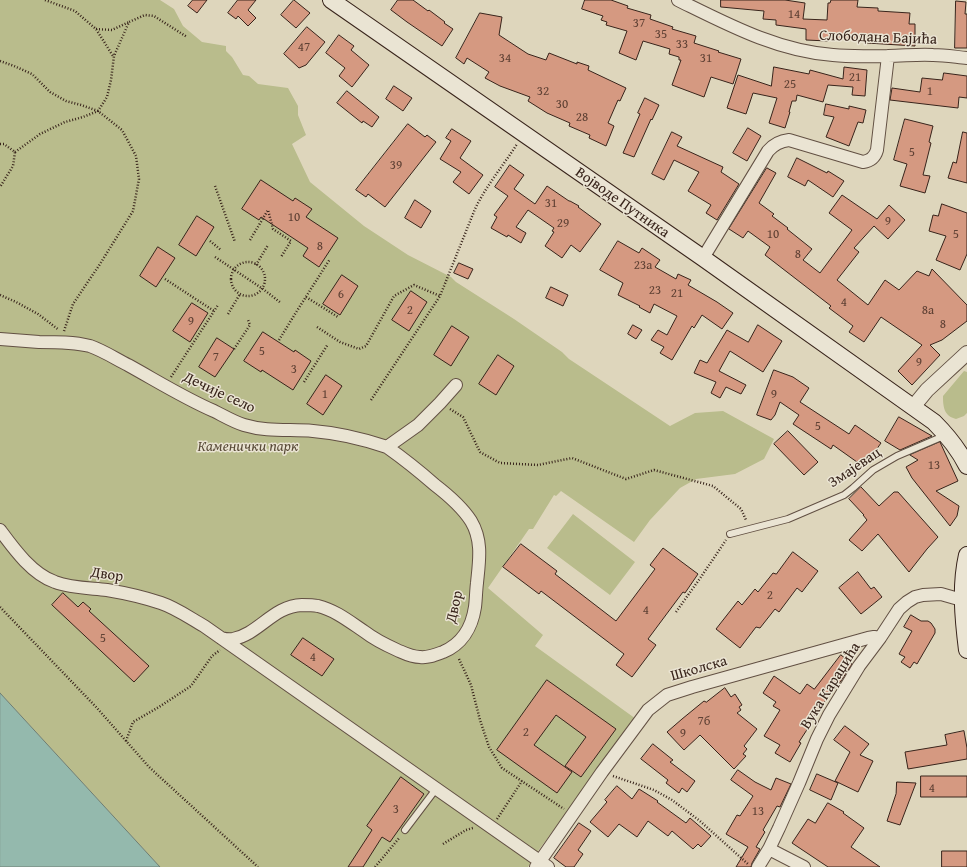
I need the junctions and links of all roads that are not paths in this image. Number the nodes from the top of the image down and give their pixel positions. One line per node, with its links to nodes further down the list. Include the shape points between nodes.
1 (331, 0): 5 (main road, Војводе Путника)
2 (678, 0): 3 (street, Слободана Бајића, via 782,46 832,55)
3 (888, 56): 4 (street, Слободана Бајића, via 934,55); 5 (street, via 877,150 874,157 863,162 789,140 777,143 768,151)
4 (967, 58)
5 (702, 258): 9 (main road, Војводе Путника)
6 (0, 339): 11 (street, Дечије село, via 90,346 108,353 199,405 244,425 277,431 333,433)
7 (967, 353): 9 (street, via 927,390)
8 (456, 385): 11 (street, via 418,425)
9 (913, 407): 10 (main road, Војводе Путника)
10 (947, 435): 12 (main road, Војводе Путника); 14 (lane, Змајевац, via 897,456 874,470 844,495 788,519)
11 (387, 447): 18 (street, Двор, via 456,504 472,523 480,558 472,621 460,641 450,649 429,657 413,657 377,640 332,611 306,605 276,613 242,637)
12 (967, 466)
13 (0, 530): 18 (street, Двор, via 27,564 55,582 138,596 162,604 187,616)
14 (730, 534)
15 (967, 557): 16 (main road)
16 (962, 600): 17 (street, Вука Караџића, via 933,594 915,597 899,608); 19 (main road)
17 (880, 638): 22 (street, Вука Караџића, via 817,738); 23 (street, Школска, via 868,638 668,695 648,710 602,772 572,814)
18 (225, 641): 20 (street, Двор)
19 (967, 650)
20 (436, 788): 21 (lane); 23 (street, Двор)
21 (405, 830)
22 (769, 849): 24 (street, Вука Караџића); 25 (street)
23 (542, 865)
24 (758, 867)
25 (804, 867)

